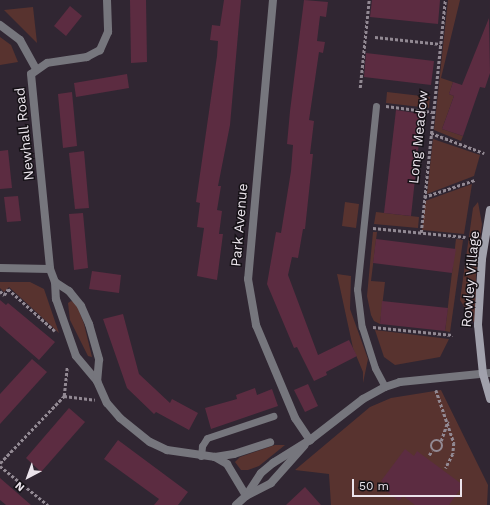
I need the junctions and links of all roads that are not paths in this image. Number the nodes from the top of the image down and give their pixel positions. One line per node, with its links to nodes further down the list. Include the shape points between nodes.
1 (107, 0): 4 (street, Newhall Road, via 108,32 100,50 87,57 46,63)
2 (273, 0): 15 (street, Park Avenue, via 248,279 256,325 295,418)
3 (0, 25): 4 (street, via 20,40)
4 (36, 69): 8 (street, Newhall Road, via 31,74)
5 (376, 106): 12 (lane, via 358,289 359,312 370,353)
6 (490, 210): 10 (main road, Rowley Village, via 478,297 478,342)
7 (0, 268): 8 (street)
8 (50, 269): 9 (street)
9 (55, 282): 11 (street, via 56,298 76,356); 11 (street, via 69,291 81,306 89,324 100,360)
10 (487, 374): 12 (street, via 400,382); 13 (main road, Rowley Village)
11 (97, 381): 17 (street, via 107,403 120,418 150,442 167,450)
12 (385, 387): 15 (street, via 363,399)
13 (490, 400)
14 (273, 416): 17 (lane, via 207,438 202,446)
15 (310, 440): 19 (street, via 271,483); 19 (street, via 273,462 261,473)
16 (270, 442): 18 (street, via 234,454)
17 (201, 456): 18 (street)
18 (215, 457): 19 (street, via 227,464)
19 (246, 496): 20 (street)
20 (236, 505)

